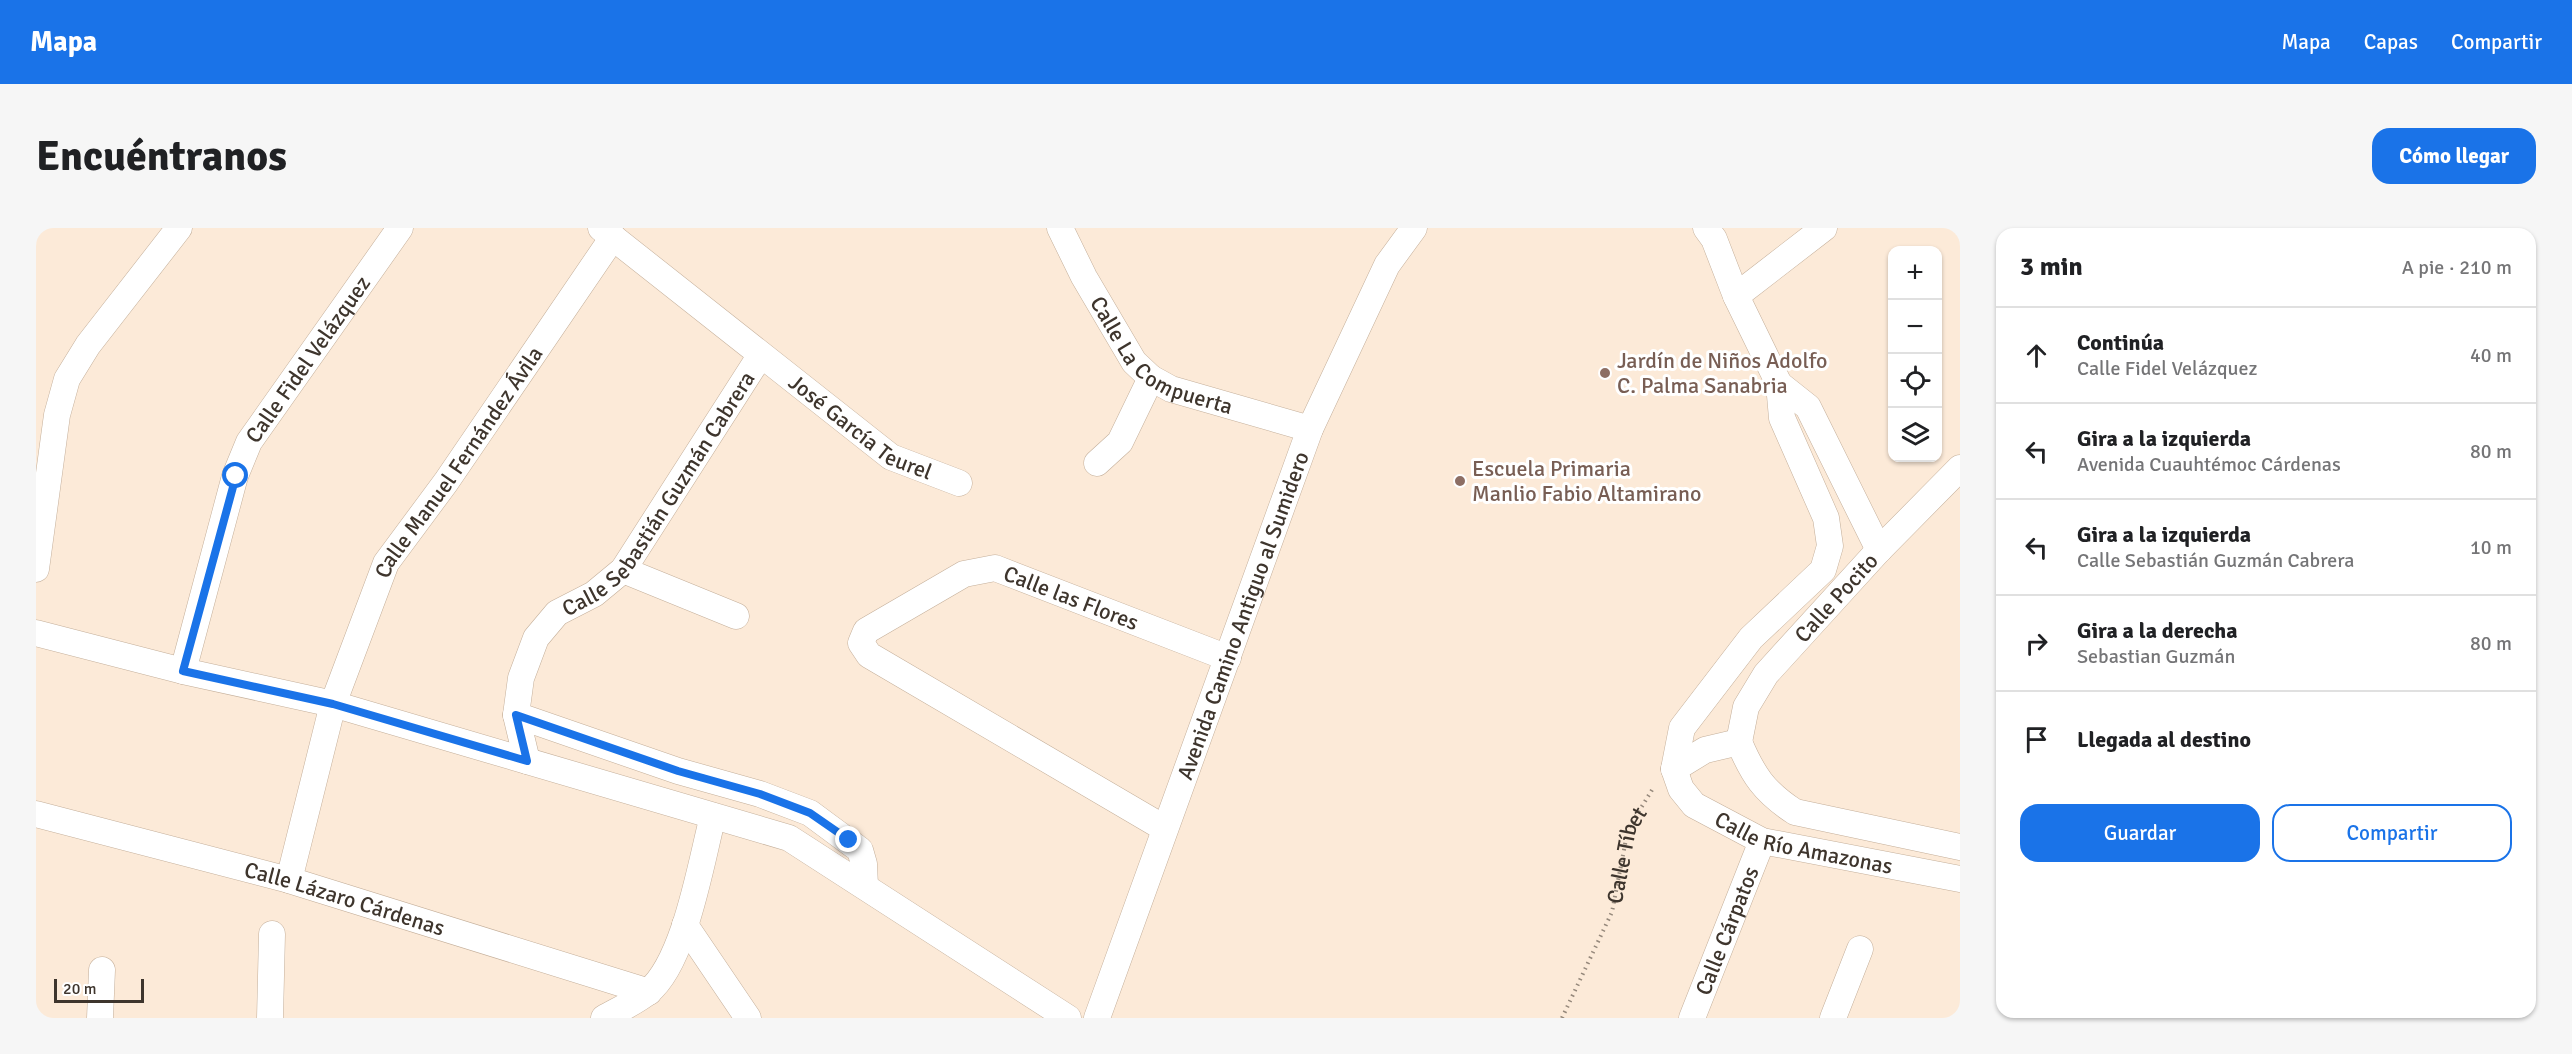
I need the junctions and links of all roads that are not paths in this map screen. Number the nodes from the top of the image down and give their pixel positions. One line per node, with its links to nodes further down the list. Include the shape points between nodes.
1 (179, 228): 17 (street, via 88,345 67,380 57,415)
2 (400, 228): 22 (street, Calle Fidel Velázquez, via 249,442 236,476)
3 (1060, 228): 10 (street, Calle La Compuerta, via 1134,362)
4 (1414, 228): 12 (street, Avenida Camino Antiguo al Sumidero, via 1387,265)
5 (1706, 228): 8 (street)
6 (1824, 228): 8 (street)
7 (607, 233): 9 (street, José García Teurel); 23 (street, Calle Manuel Fernández Ávila, via 446,482 386,563)
8 (1736, 296): 11 (street)
9 (760, 356): 15 (street, José García Teurel, via 891,457); 18 (street, Calle Sebastián Guzmán Cabrera)
10 (1151, 378): 12 (street, Calle La Compuerta, via 1171,389); 13 (street, via 1120,442)
11 (1779, 384): 16 (street, via 1808,407); 27 (street, Calle Pocito, via 1782,418 1826,518 1830,546 1823,570 1751,638 1682,728)
12 (1310, 429): 21 (street, Avenida Camino Antiguo al Sumidero)
13 (1097, 463)
14 (1960, 468): 16 (street, Calle Pocito)
15 (959, 483)
16 (1879, 550): 25 (street, Calle Pocito, via 1766,674 1746,707)
17 (36, 569)
18 (622, 570): 19 (street); 24 (street, Calle Sebastián Guzmán Cabrera, via 594,594 557,613 536,638 521,678)
19 (736, 616)
20 (36, 633): 22 (street)
21 (1228, 658): 30 (street, Avenida Camino Antiguo al Sumidero); 30 (street, Calle las Flores, via 994,568 964,574 866,631 861,643 869,655)
22 (183, 671): 23 (street)
23 (333, 704): 26 (street); 34 (street, Calle Manuel Fernández Ávila)
24 (516, 715): 26 (street, Calle Sebastián Guzmán Cabrera); 35 (street, via 810,813 860,850)
25 (1739, 742): 27 (street, via 1705,750); 32 (street, Calle Río Amazonas, via 1753,773 1773,798 1795,812)
26 (527, 761): 29 (street)
27 (1674, 769): 31 (street, Calle Río Amazonas, via 1681,789 1694,805)
28 (36, 814): 34 (street, Calle Lázaro Cárdenas)
29 (713, 816): 35 (street, via 789,838); 36 (street)
30 (1164, 828): 46 (street, Avenida Camino Antiguo al Sumidero)
31 (1762, 841): 33 (street, Calle Río Amazonas); 47 (street, Calle Cárpatos)
32 (1960, 846)
33 (1960, 879)
34 (289, 880): 40 (street, Calle Lázaro Cárdenas)
35 (865, 886): 45 (street)
36 (685, 925): 40 (street, via 667,970); 44 (street)
37 (272, 934): 42 (street)
38 (1860, 948): 48 (street)
39 (102, 970): 41 (street)
40 (649, 992): 43 (street)
41 (100, 1018)
42 (270, 1018)
43 (604, 1018)
44 (748, 1018)
45 (1068, 1018)
46 (1097, 1018)
47 (1692, 1018)
48 (1833, 1018)

